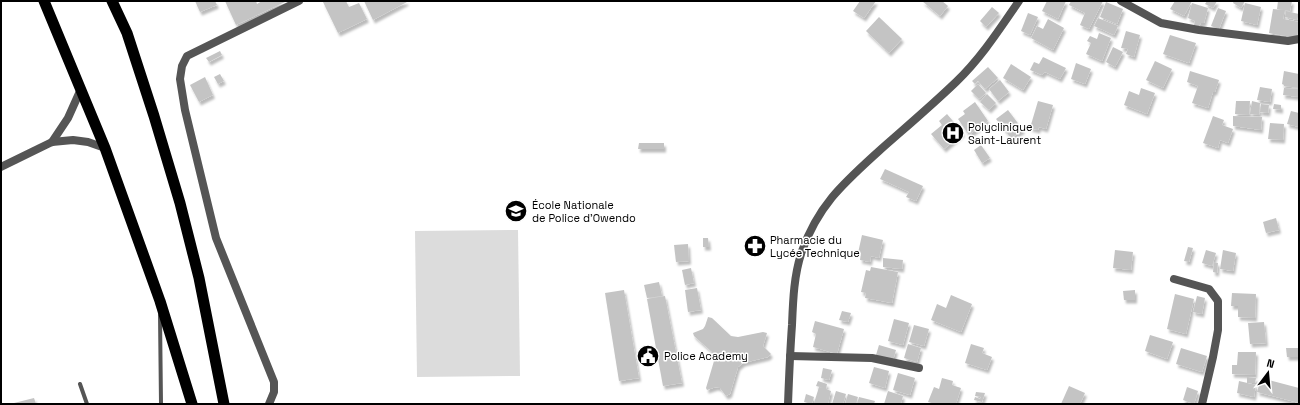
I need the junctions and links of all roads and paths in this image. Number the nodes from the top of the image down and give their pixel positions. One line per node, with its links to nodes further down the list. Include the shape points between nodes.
1 (44, 1): 7 (highway)
2 (112, 1): 19 (highway, via 129,41 180,203 199,278)
3 (299, 1): 20 (street, via 187,56 180,79 216,238 274,382 274,392)
4 (1018, 1): 13 (street, via 977,60 846,181 821,211 806,241 796,273)
5 (1121, 1): 6 (street, via 1161,23 1288,41)
6 (1299, 39)
7 (81, 89): 8 (street, via 68,118); 9 (highway)
8 (52, 142): 9 (street, via 73,140); 10 (street)
9 (105, 148): 12 (highway)
10 (1, 167)
11 (1174, 279): 22 (street, via 1209,289 1218,301 1218,330 1214,357)
12 (160, 301): 17 (lane); 18 (highway)
13 (790, 356): 14 (street, via 872,358); 21 (street)
14 (919, 368)
15 (80, 384): 16 (lane)
16 (87, 404)
17 (161, 404)
18 (192, 404)
19 (224, 404)
20 (269, 404)
21 (788, 404)
22 (1202, 404)

